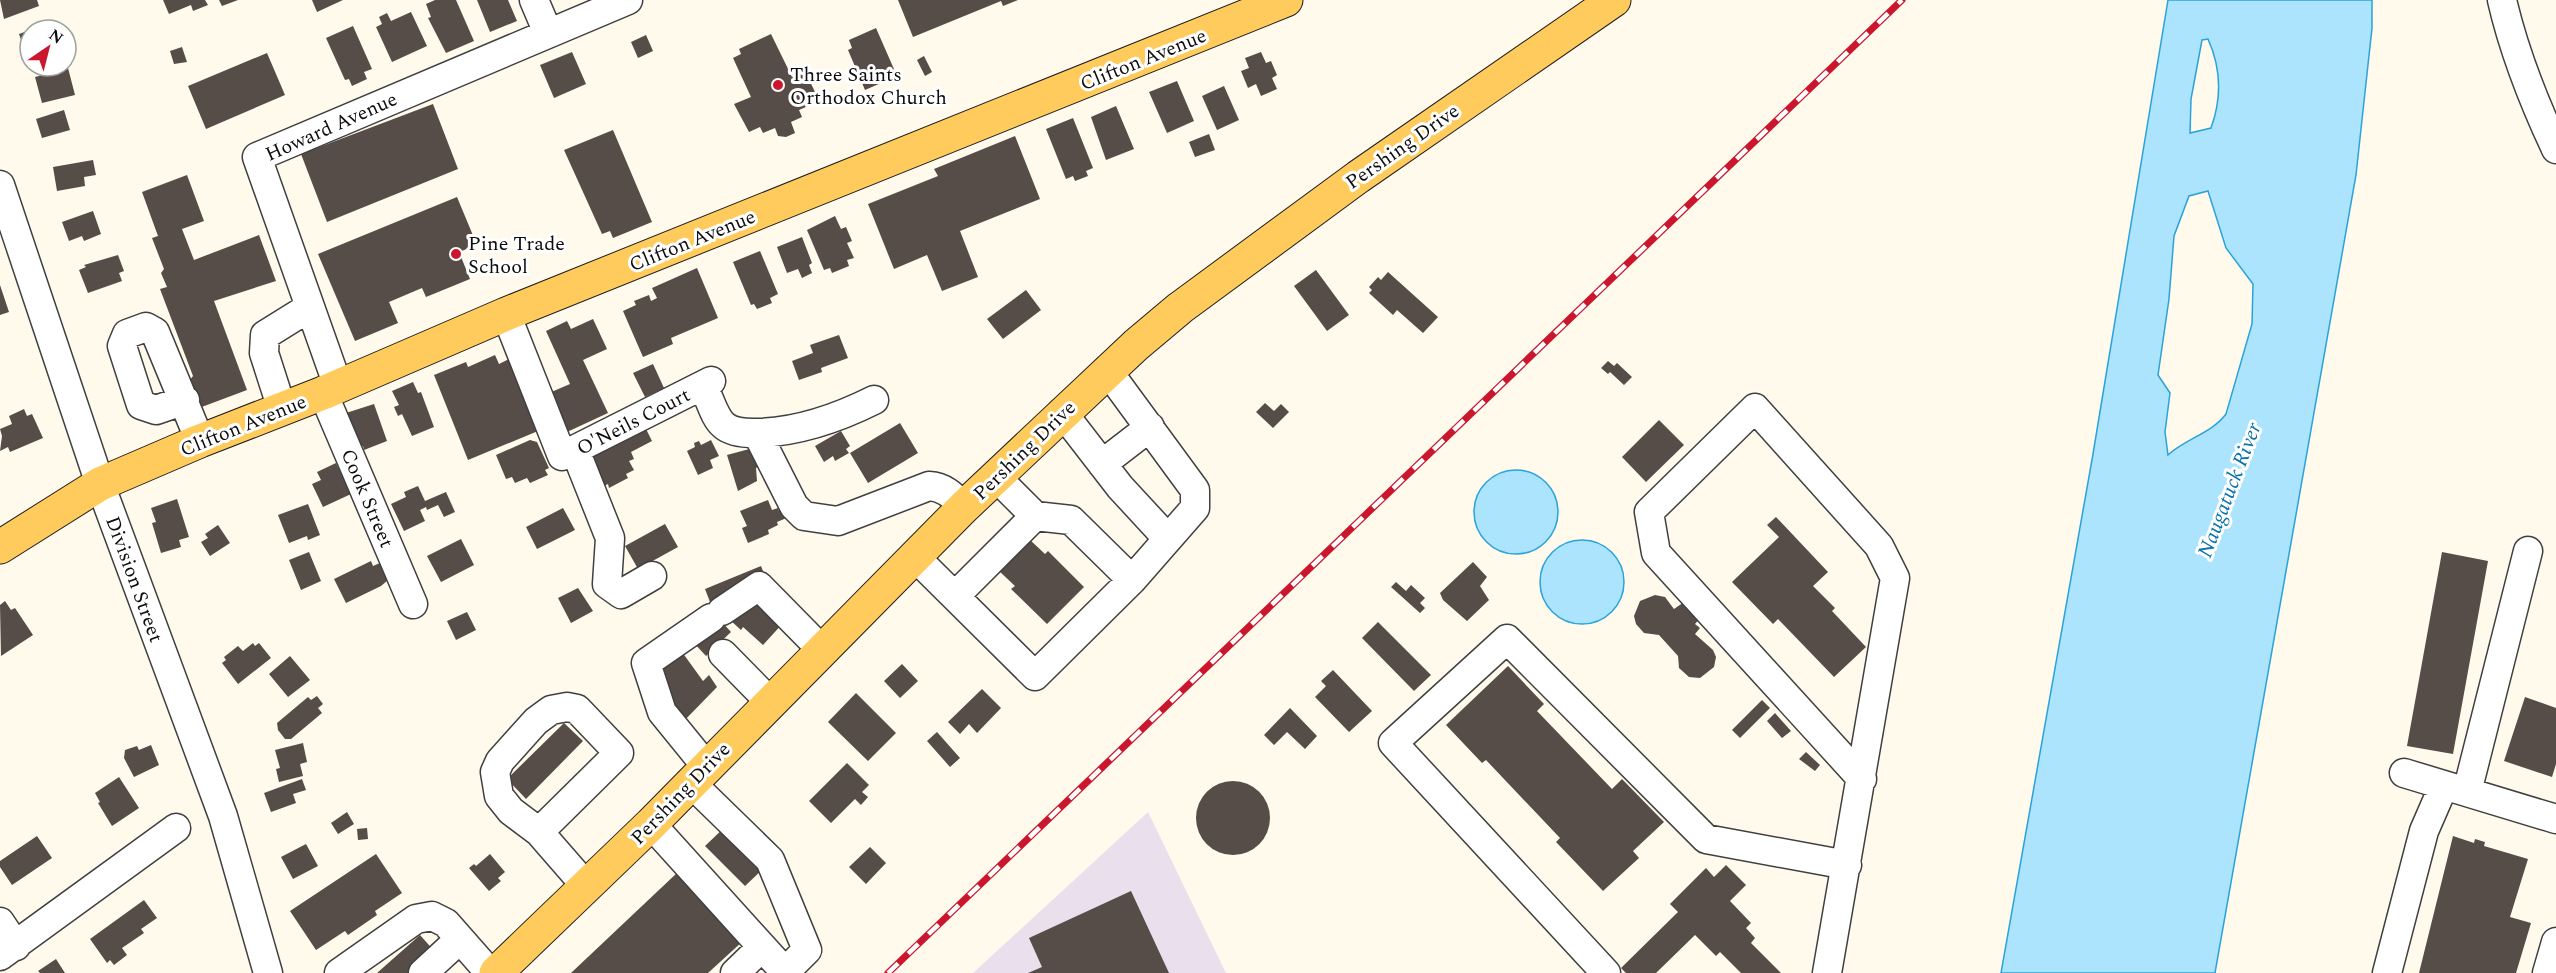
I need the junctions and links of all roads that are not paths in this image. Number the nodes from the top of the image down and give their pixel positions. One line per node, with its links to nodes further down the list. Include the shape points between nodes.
1 (534, 0): 6 (street)
2 (628, 0): 6 (street, Howard Avenue)
3 (1286, 0): 10 (main road, Clifton Avenue)
4 (1614, 0): 11 (main road, Pershing Drive, via 1294,223 1180,308)
5 (2502, 0): 7 (street, via 2525,79)
6 (548, 33): 9 (street, Howard Avenue, via 257,157)
7 (2556, 149)
8 (0, 184): 23 (street, Division Street)
9 (310, 307): 12 (street, Howard Avenue); 15 (street, via 265,335 264,353)
10 (506, 314): 12 (main road, Clifton Avenue); 20 (street, O'Neils Court, via 562,456)
11 (1107, 370): 16 (main road, Pershing Drive); 17 (street)
12 (331, 390): 15 (main road, Clifton Avenue); 33 (street, Cook Street)
13 (185, 400): 19 (street)
14 (874, 400): 18 (street, via 840,417)
15 (282, 409): 19 (main road, Clifton Avenue)
16 (1062, 412): 21 (street); 22 (main road, Pershing Drive)
17 (1150, 427): 21 (street); 26 (street, via 1195,490 1196,508)
18 (757, 433): 20 (street, O'Neils Court, via 737,433 725,428 707,383); 24 (street, via 794,506 804,516 838,521 928,486 943,489)
19 (200, 441): 23 (main road, Clifton Avenue)
20 (575, 450): 30 (street, via 610,538 607,584 621,594)
21 (1102, 464): 26 (street)
22 (997, 478): 24 (main road, Pershing Drive); 25 (street)
23 (100, 484): 27 (main road, Clifton Avenue); 53 (street, Division Street, via 223,816)
24 (964, 507): 29 (main road, Pershing Drive)
25 (1035, 516): 31 (street, via 1071,519); 32 (street)
26 (1168, 539): 31 (street)
27 (0, 547)
28 (2528, 551): 40 (street)
29 (915, 556): 32 (street); 34 (main road, Pershing Drive)
30 (652, 576)
31 (1132, 580): 32 (street, via 1035,676)
32 (955, 596)
33 (413, 604)
34 (822, 650): 36 (main road, Pershing Drive); 38 (street, via 759,586 646,663 662,712)
35 (723, 654): 36 (street)
36 (770, 702): 38 (main road, Pershing Drive)
37 (2404, 773): 40 (street)
38 (698, 774): 42 (main road, Pershing Drive); 52 (street, via 770,860 807,950)
39 (1862, 780): 39 (street, via 1895,578 1879,546 1755,408 1649,512 1656,553); 45 (street)
40 (2455, 789): 41 (street); 61 (street, via 2421,841)
41 (2556, 819)
42 (651, 824): 46 (main road, Pershing Drive); 50 (street)
43 (176, 828): 51 (street)
44 (539, 832): 44 (street, via 619,753 577,709 567,706 551,710 536,721 495,772 499,796 511,812); 46 (street)
45 (1847, 865): 59 (street, via 1706,839 1507,639 1394,743); 60 (street)
46 (586, 886): 57 (main road, Pershing Drive)
47 (0, 922): 51 (street)
48 (460, 939): 54 (street, via 446,923 432,916 416,919); 55 (street); 56 (street)
49 (2556, 942): 62 (street)
50 (762, 946): 52 (street); 58 (street)
51 (8, 951)
52 (785, 972)
53 (268, 973)
54 (339, 973)
55 (423, 973)
56 (490, 973)
57 (496, 973)
58 (735, 973)
59 (1606, 973)
60 (1827, 973)
61 (2387, 973)
62 (2547, 973)

